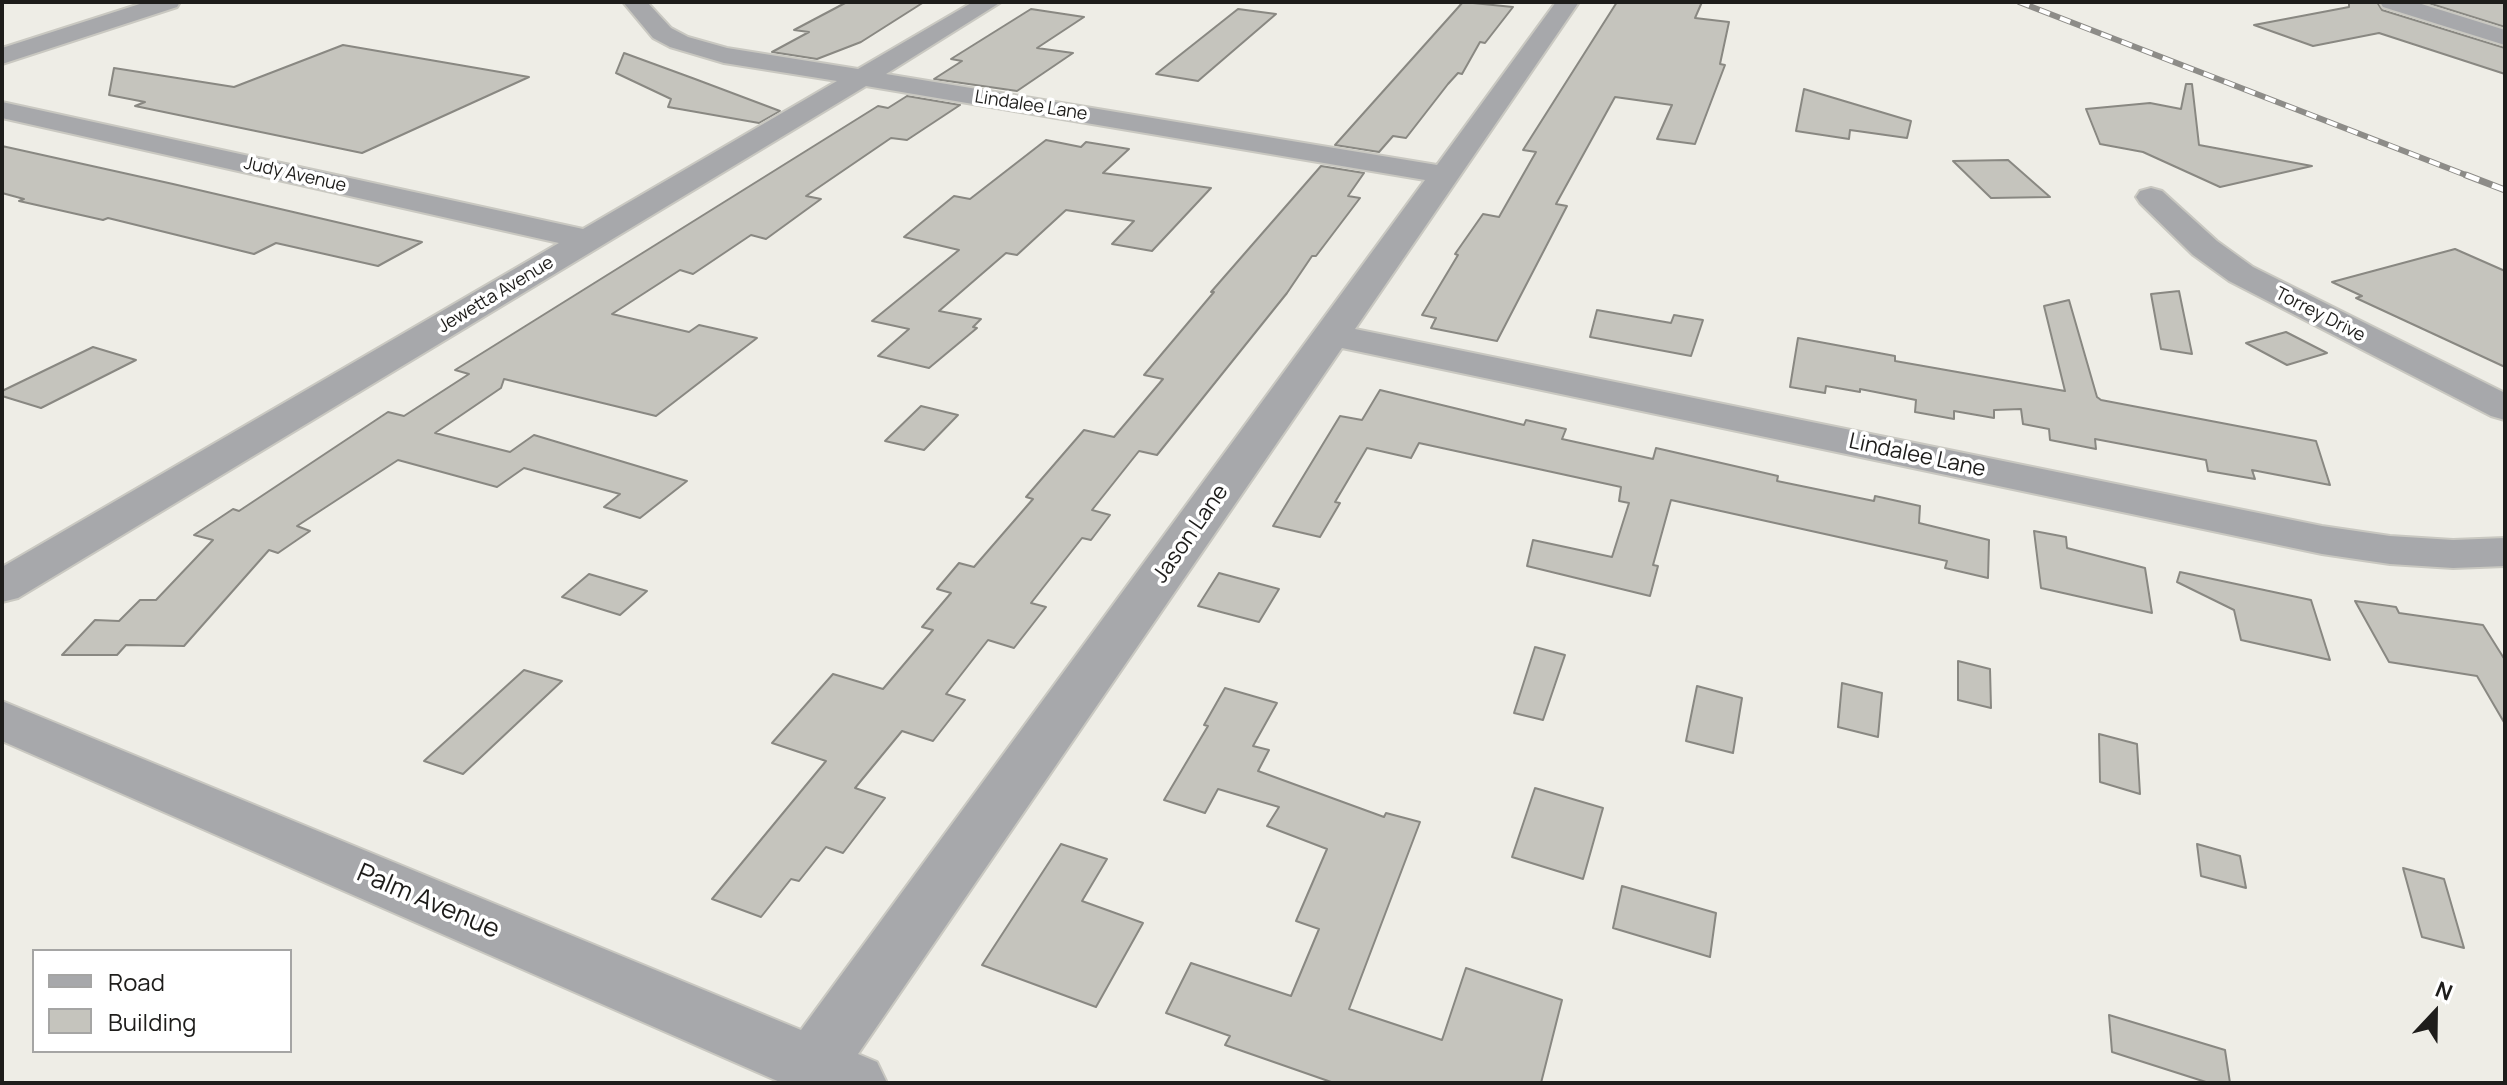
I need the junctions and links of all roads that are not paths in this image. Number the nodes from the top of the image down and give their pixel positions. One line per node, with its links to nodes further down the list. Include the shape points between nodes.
1 (169, 2): 7 (street)
2 (634, 2): 8 (street, Lindalee Lane, via 662,33 701,49)
3 (990, 2): 8 (street, Jewetta Avenue)
4 (1568, 2): 10 (street, Jason Lane)
5 (2391, 2): 6 (street)
6 (2505, 38)
7 (2, 56)
8 (862, 78): 10 (street, Lindalee Lane); 12 (street, Jewetta Avenue)
9 (2, 110): 12 (street, Judy Avenue)
10 (1446, 175): 13 (street, Jason Lane)
11 (2151, 197): 14 (street, Torrey Drive, via 2241,274)
12 (588, 240): 16 (street, Jewetta Avenue)
13 (1332, 335): 15 (street, Lindalee Lane, via 2322,540 2390,550); 18 (street, Jason Lane)
14 (2505, 408)
15 (2505, 552)
16 (2, 587)
17 (2, 720): 18 (street, Palm Avenue)
18 (834, 1074)

